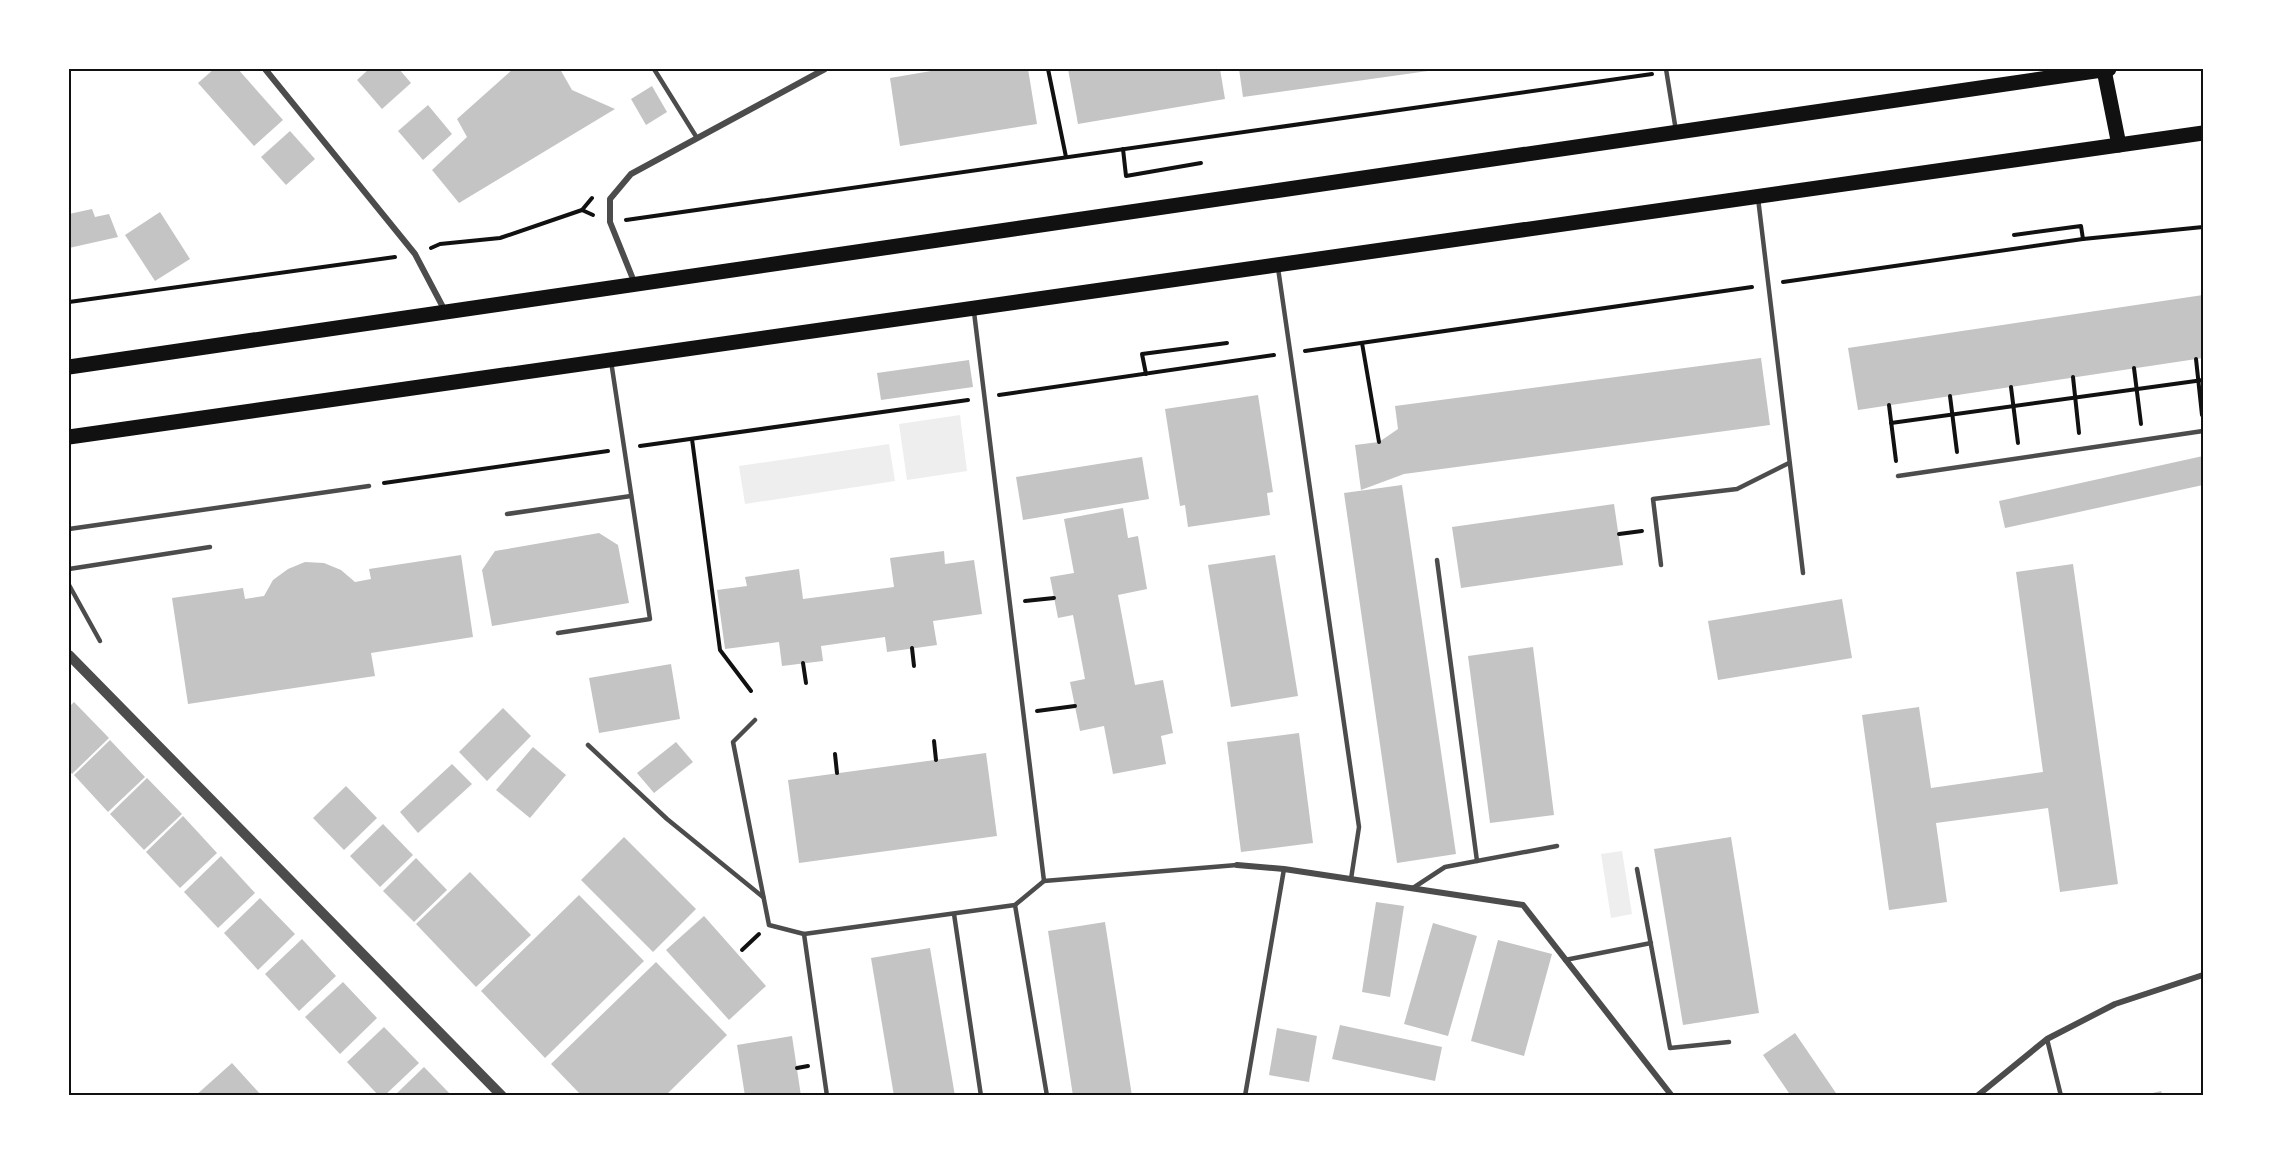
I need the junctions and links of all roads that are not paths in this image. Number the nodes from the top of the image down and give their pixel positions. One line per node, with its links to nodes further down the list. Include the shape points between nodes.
1 (265, 69): 14 (street, via 415,254)
2 (654, 69): 8 (lane)
3 (825, 69): 8 (street)
4 (2106, 69): 6 (main road); 9 (main road)
5 (1666, 70): 6 (lane)
6 (1676, 133): 12 (main road)
7 (2203, 133): 9 (main road)
8 (697, 138): 12 (street, via 630,174 610,199 610,222)
9 (2119, 146): 10 (main road)
10 (1758, 197): 11 (main road); 19 (lane)
11 (1277, 265): 13 (main road); 41 (lane, via 1359,827)
12 (635, 285): 14 (main road)
13 (973, 308): 15 (main road); 42 (lane)
14 (446, 312): 16 (main road)
15 (611, 360): 18 (main road); 22 (lane)
16 (69, 367)
17 (2203, 431): 20 (lane)
18 (69, 437)
19 (1789, 463): 27 (lane, via 1737,489 1653,499); 29 (lane)
20 (1898, 476)
21 (369, 486): 24 (lane)
22 (631, 496): 23 (lane); 31 (lane, via 650,620)
23 (507, 514)
24 (69, 529)
25 (210, 547): 28 (lane)
26 (1437, 560): 37 (lane)
27 (1661, 565)
28 (69, 569)
29 (1803, 573)
30 (69, 585): 32 (lane)
31 (558, 633)
32 (100, 641)
33 (69, 655): 53 (street)
34 (755, 720): 44 (lane, via 733,742)
35 (588, 746): 44 (lane, via 667,819)
36 (1557, 846): 37 (lane)
37 (1477, 861): 43 (lane, via 1445,867)
38 (1237, 865): 39 (street); 42 (lane)
39 (1284, 869): 41 (street); 57 (lane)
40 (1637, 869): 48 (lane)
41 (1351, 879): 43 (street)
42 (1044, 881): 45 (lane)
43 (1413, 888): 49 (street, via 1523,905)
44 (763, 897): 47 (lane, via 769,925)
45 (1016, 905): 46 (lane); 56 (lane)
46 (954, 914): 47 (lane); 55 (lane)
47 (804, 934): 54 (lane)
48 (1651, 943): 49 (lane); 52 (lane, via 1670,1048)
49 (1565, 960): 58 (street)
50 (2203, 975): 51 (street, via 2115,1004)
51 (2047, 1039): 59 (street); 60 (lane)
52 (1729, 1042)
53 (502, 1096)
54 (827, 1096)
55 (981, 1096)
56 (1047, 1096)
57 (1245, 1096)
58 (1672, 1096)
59 (1977, 1096)
60 (2061, 1096)

